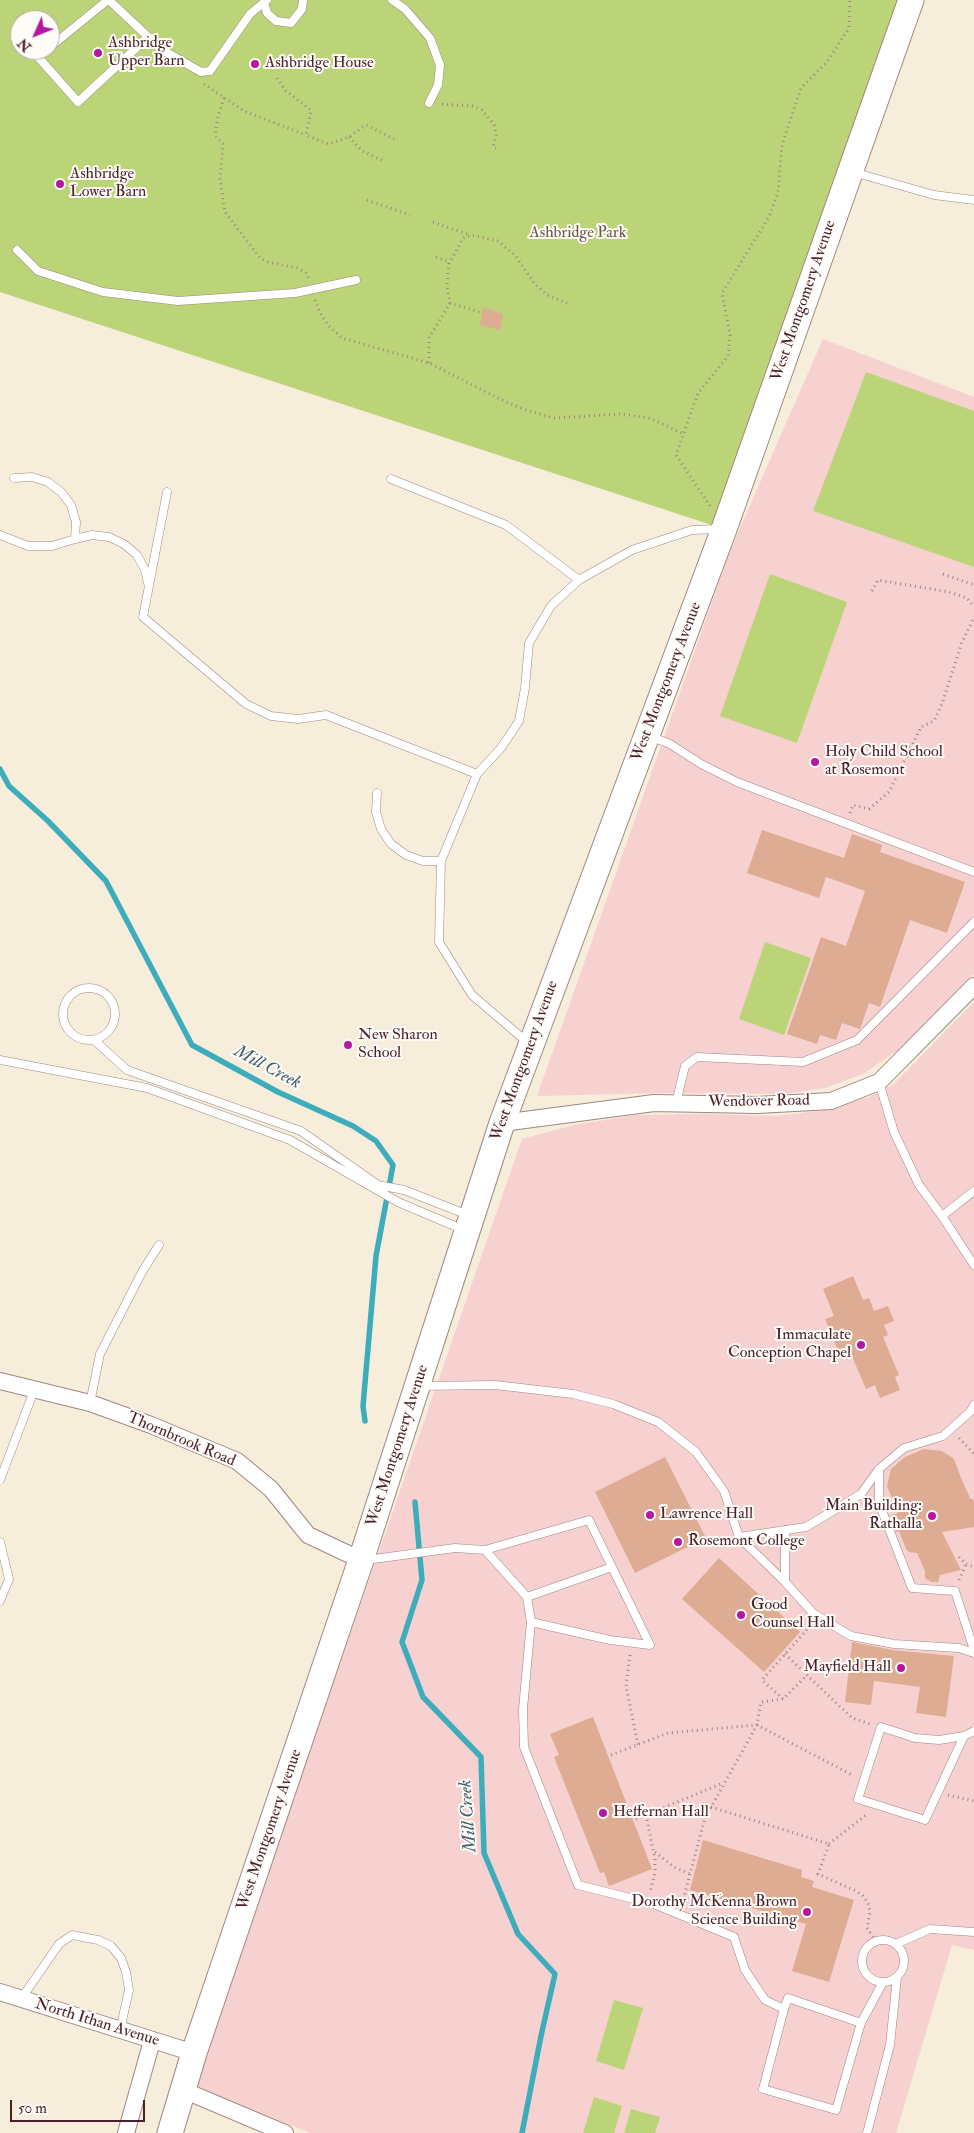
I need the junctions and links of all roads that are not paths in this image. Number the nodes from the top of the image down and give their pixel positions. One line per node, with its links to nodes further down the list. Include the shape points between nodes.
1 (109, 0): 6 (lane); 7 (lane)
2 (303, 0): 5 (lane, via 302,9 291,23 276,21 267,13)
3 (392, 0): 9 (lane, via 405,9 430,38 440,65 438,85)
4 (911, 0): 10 (main road, West Montgomery Avenue)
5 (265, 1): 6 (lane, via 250,14 210,70 201,72 161,49)
6 (148, 37): 8 (lane, via 78,102)
7 (60, 39)
8 (41, 60)
9 (429, 103)
10 (849, 171): 11 (lane, via 934,195); 17 (main road, West Montgomery Avenue)
11 (974, 200)
12 (17, 250): 13 (lane, via 38,272 103,292 178,301 295,293)
13 (356, 280)
14 (14, 478): 19 (lane, via 32,477 48,482 62,492 71,505 76,522)
15 (391, 479): 20 (lane, via 506,525)
16 (167, 492): 21 (lane)
17 (724, 529): 20 (lane, via 692,530 632,550); 22 (main road, West Montgomery Avenue)
18 (0, 535): 19 (lane, via 28,546 52,546)
19 (75, 539): 21 (lane, via 92,535 124,544 137,555)
20 (579, 580): 23 (lane, via 550,606 529,643 526,688 519,721 501,748)
21 (149, 587): 23 (lane, via 143,617 246,704 271,716 298,719 326,715)
22 (647, 735): 26 (lane, via 670,744 737,782); 30 (main road, West Montgomery Avenue)
23 (477, 774): 25 (lane)
24 (377, 794): 25 (lane, via 376,812 381,829 391,844 406,855 423,861)
25 (441, 861): 30 (lane, via 439,942 472,995)
26 (974, 872)
27 (974, 922): 33 (lane, via 858,1040 803,1062 697,1057 685,1066)
28 (974, 986): 32 (street, Wendover Road)
29 (94, 1040): 29 (lane, via 108,1032 115,1018 114,1009 100,990 76,991 62,1012 63,1020 66,1028 78,1038); 37 (lane, via 127,1070 301,1131 378,1185 404,1190 435,1202)
30 (531, 1045): 34 (main road, West Montgomery Avenue)
31 (0, 1060): 37 (lane, via 147,1088 290,1140 398,1202)
32 (879, 1082): 33 (street, Wendover Road, via 831,1101 757,1105); 36 (lane, via 894,1132 919,1185)
33 (676, 1103): 34 (street, Wendover Road, via 654,1103)
34 (502, 1123): 37 (main road, West Montgomery Avenue)
35 (974, 1191): 36 (lane)
36 (942, 1216): 39 (lane)
37 (468, 1224): 41 (main road, West Montgomery Avenue)
38 (159, 1244): 43 (lane, via 100,1354)
39 (974, 1264)
40 (0, 1381): 42 (street, Thornbrook Road)
41 (417, 1386): 48 (lane, via 495,1385 573,1394 613,1404 658,1422 696,1452 724,1491); 51 (main road, West Montgomery Avenue)
42 (35, 1388): 43 (street, Thornbrook Road); 46 (lane)
43 (90, 1403): 51 (street, Thornbrook Road, via 237,1461 271,1489 308,1535)
44 (974, 1405): 45 (lane, via 943,1436 904,1448)
45 (879, 1469): 47 (lane, via 860,1494 806,1527); 57 (lane, via 879,1503 912,1588 955,1591)
46 (0, 1480)
47 (786, 1530): 48 (lane); 53 (lane)
48 (739, 1537): 53 (lane)
49 (0, 1542): 55 (lane, via 9,1579)
50 (485, 1550): 51 (lane, via 454,1548); 52 (lane, via 590,1520); 54 (lane)
51 (361, 1560): 70 (main road, West Montgomery Avenue)
52 (612, 1567): 54 (lane); 56 (lane, via 650,1645 610,1640)
53 (785, 1582): 57 (lane, via 814,1614 851,1636)
54 (527, 1597): 56 (lane)
55 (0, 1601)
56 (531, 1622): 66 (lane, via 523,1709 524,1747 578,1885 647,1902 734,1937 745,1970 765,2000)
57 (974, 1652)
58 (974, 1730): 59 (lane)
59 (964, 1736): 59 (lane, via 939,1740 915,1738 881,1727 858,1800 925,1820)
60 (974, 1932): 61 (lane, via 930,1929)
61 (896, 1944): 62 (lane, via 904,1957 902,1971); 63 (lane, via 875,1940 864,1950 862,1964 869,1977)
62 (897, 1977): 63 (lane); 75 (lane, via 890,2045)
63 (883, 1982): 67 (lane)
64 (0, 1992): 65 (street, North Ithan Avenue)
65 (22, 1999): 68 (street, North Ithan Avenue); 68 (lane, via 59,1944 72,1935 98,1940 111,1946 121,1958 126,1972 129,1990)
66 (784, 2009): 67 (lane, via 788,1998); 67 (lane, via 763,2089 836,2110)
67 (861, 2023)
68 (120, 2030): 69 (street, North Ithan Avenue)
69 (152, 2040): 70 (street, North Ithan Avenue); 72 (street)
70 (194, 2054): 71 (main road, West Montgomery Avenue)
71 (182, 2090): 73 (main road, West Montgomery Avenue); 74 (street)
72 (126, 2133)
73 (170, 2133)
74 (285, 2133)
75 (867, 2133)

